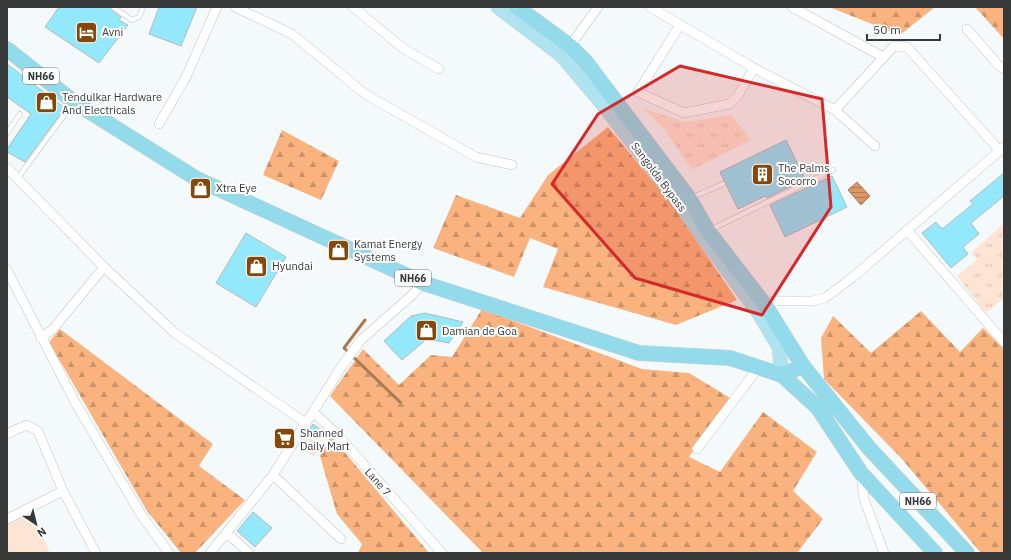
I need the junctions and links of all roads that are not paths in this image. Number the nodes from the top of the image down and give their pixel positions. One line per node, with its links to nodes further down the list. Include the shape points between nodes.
1 (113, 7): 2 (lane, via 132,20 139,17)
2 (143, 7)
3 (217, 7): 22 (street, via 186,77)
4 (236, 7): 26 (street, via 292,34 365,94 476,157)
5 (352, 7): 17 (street, via 404,49)
6 (498, 7): 42 (main road, Sangolda Bypass, via 561,55 678,200 758,312 779,347)
7 (517, 7): 13 (highway, Sangolda Bypass)
8 (598, 7): 13 (street)
9 (650, 7): 11 (street)
10 (792, 7): 15 (street)
11 (680, 25): 16 (street); 16 (street, via 638,92 684,113 729,104 737,97)
12 (967, 29): 18 (street)
13 (570, 46): 31 (highway, Sangolda Bypass, via 586,62)
14 (7, 49): 19 (highway, NH66)
15 (883, 58): 20 (street); 25 (street, via 894,46 907,47)
16 (754, 68): 20 (street)
17 (439, 69)
18 (1004, 69)
19 (74, 102): 29 (lane); 36 (highway, NH66, via 197,179)
20 (835, 110): 24 (street)
21 (20, 114): 23 (lane)
22 (159, 124)
23 (7, 133)
24 (875, 146)
25 (1002, 149): 32 (street)
26 (512, 165)
27 (7, 168): 29 (street)
28 (833, 170): 33 (lane)
29 (16, 179): 34 (street)
30 (723, 184): 31 (lane)
31 (689, 198): 33 (highway, Sangolda Bypass)
32 (907, 230): 37 (street, via 825,298 812,301 774,301); 39 (street)
33 (708, 231): 37 (highway, Sangolda Bypass)
34 (104, 267): 38 (street, via 53,328); 44 (street, via 175,333)
35 (7, 270): 38 (street)
36 (423, 282): 41 (highway, NH66, via 639,353 730,358); 43 (street, via 361,340)
37 (765, 305): 40 (highway, Sangolda Bypass)
38 (41, 338): 54 (street, via 140,513)
39 (1004, 342)
40 (803, 366): 42 (highway); 60 (highway, NH66, via 869,448)
41 (759, 368): 42 (highway, NH66); 46 (street)
42 (782, 374): 47 (highway, via 818,408)
43 (313, 412): 44 (street); 57 (street, Lane 7, via 335,432)
44 (306, 423): 48 (street)
45 (7, 434): 49 (street, via 26,425 38,431)
46 (697, 449)
47 (861, 473): 58 (street, via 864,499); 59 (highway)
48 (273, 475): 51 (street); 52 (street)
49 (63, 491): 50 (street); 53 (street)
50 (7, 519)
51 (227, 533): 55 (street); 56 (street)
52 (340, 539)
53 (96, 553)
54 (169, 553)
55 (210, 553)
56 (250, 553)
57 (442, 553)
58 (884, 553)
59 (935, 553)
60 (967, 553)

